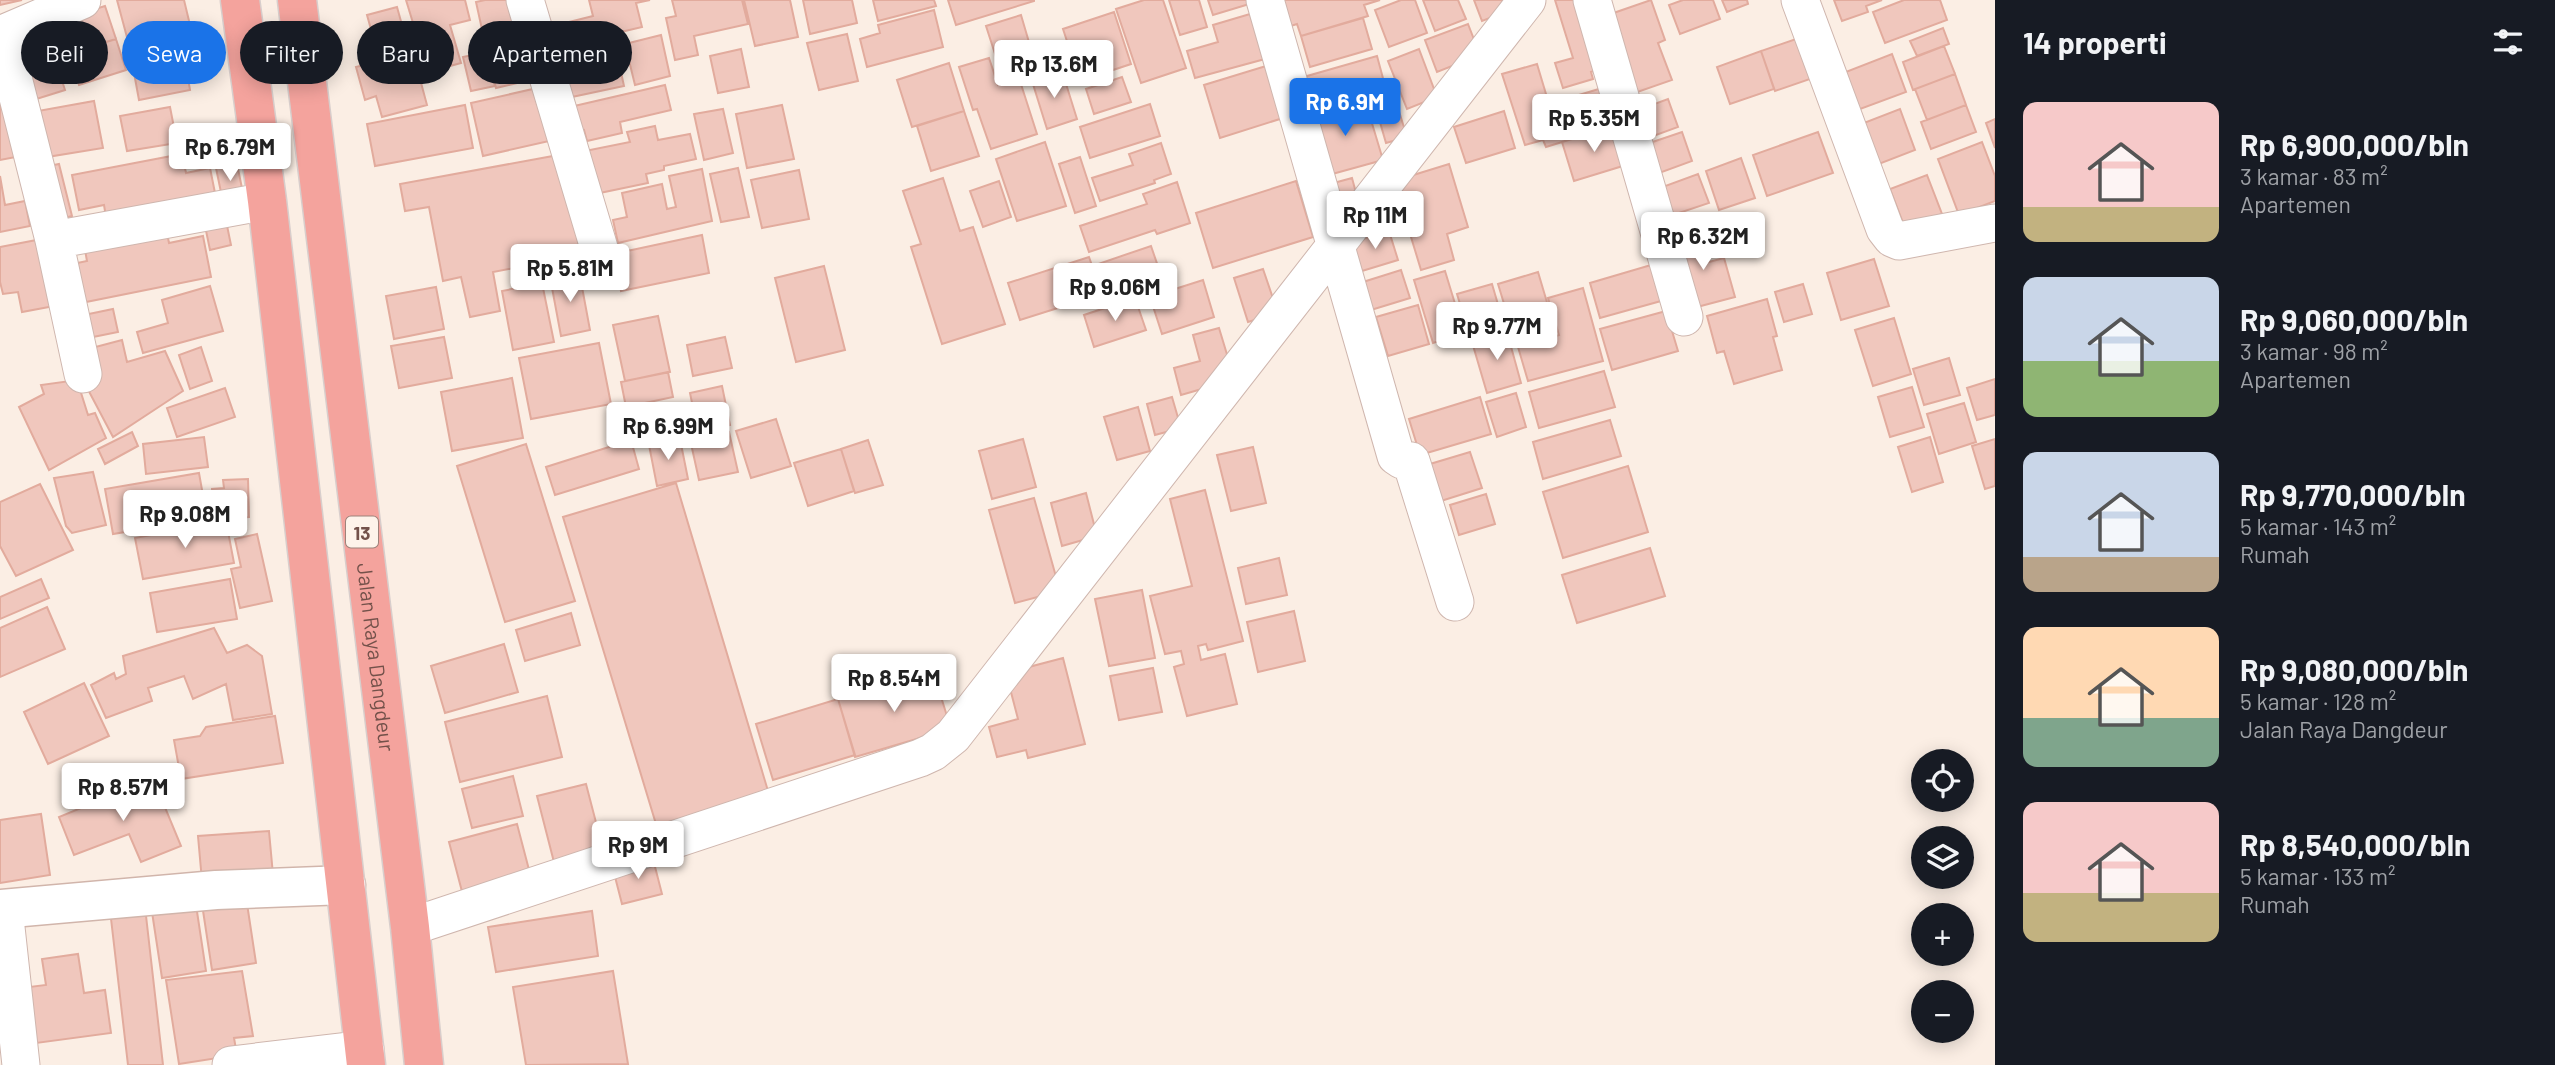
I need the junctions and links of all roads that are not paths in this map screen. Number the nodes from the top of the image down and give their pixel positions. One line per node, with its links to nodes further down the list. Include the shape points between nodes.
1 (82, 0): 9 (street)
2 (240, 0): 10 (highway)
3 (297, 0): 20 (highway, Jalan Raya Dangdeur / 13)
4 (525, 0): 14 (street)
5 (1265, 0): 13 (street)
6 (1527, 0): 13 (street)
7 (1592, 0): 15 (street)
8 (1800, 0): 11 (street, via 1892,238 1899,241)
9 (1, 35): 12 (street)
10 (267, 201): 12 (street); 18 (highway)
11 (1995, 223)
12 (54, 240): 16 (street)
13 (1336, 244): 17 (street, via 1396,456 1410,461); 20 (street, via 944,744 920,758)
14 (598, 248)
15 (1684, 317)
16 (83, 374)
17 (1455, 602)
18 (346, 884): 19 (street); 21 (highway)
19 (2, 909): 22 (street)
20 (410, 927): 24 (highway, Jalan Raya Dangdeur / 13)
21 (366, 1057): 23 (street)
22 (22, 1065)
23 (231, 1065)
24 (424, 1065)

